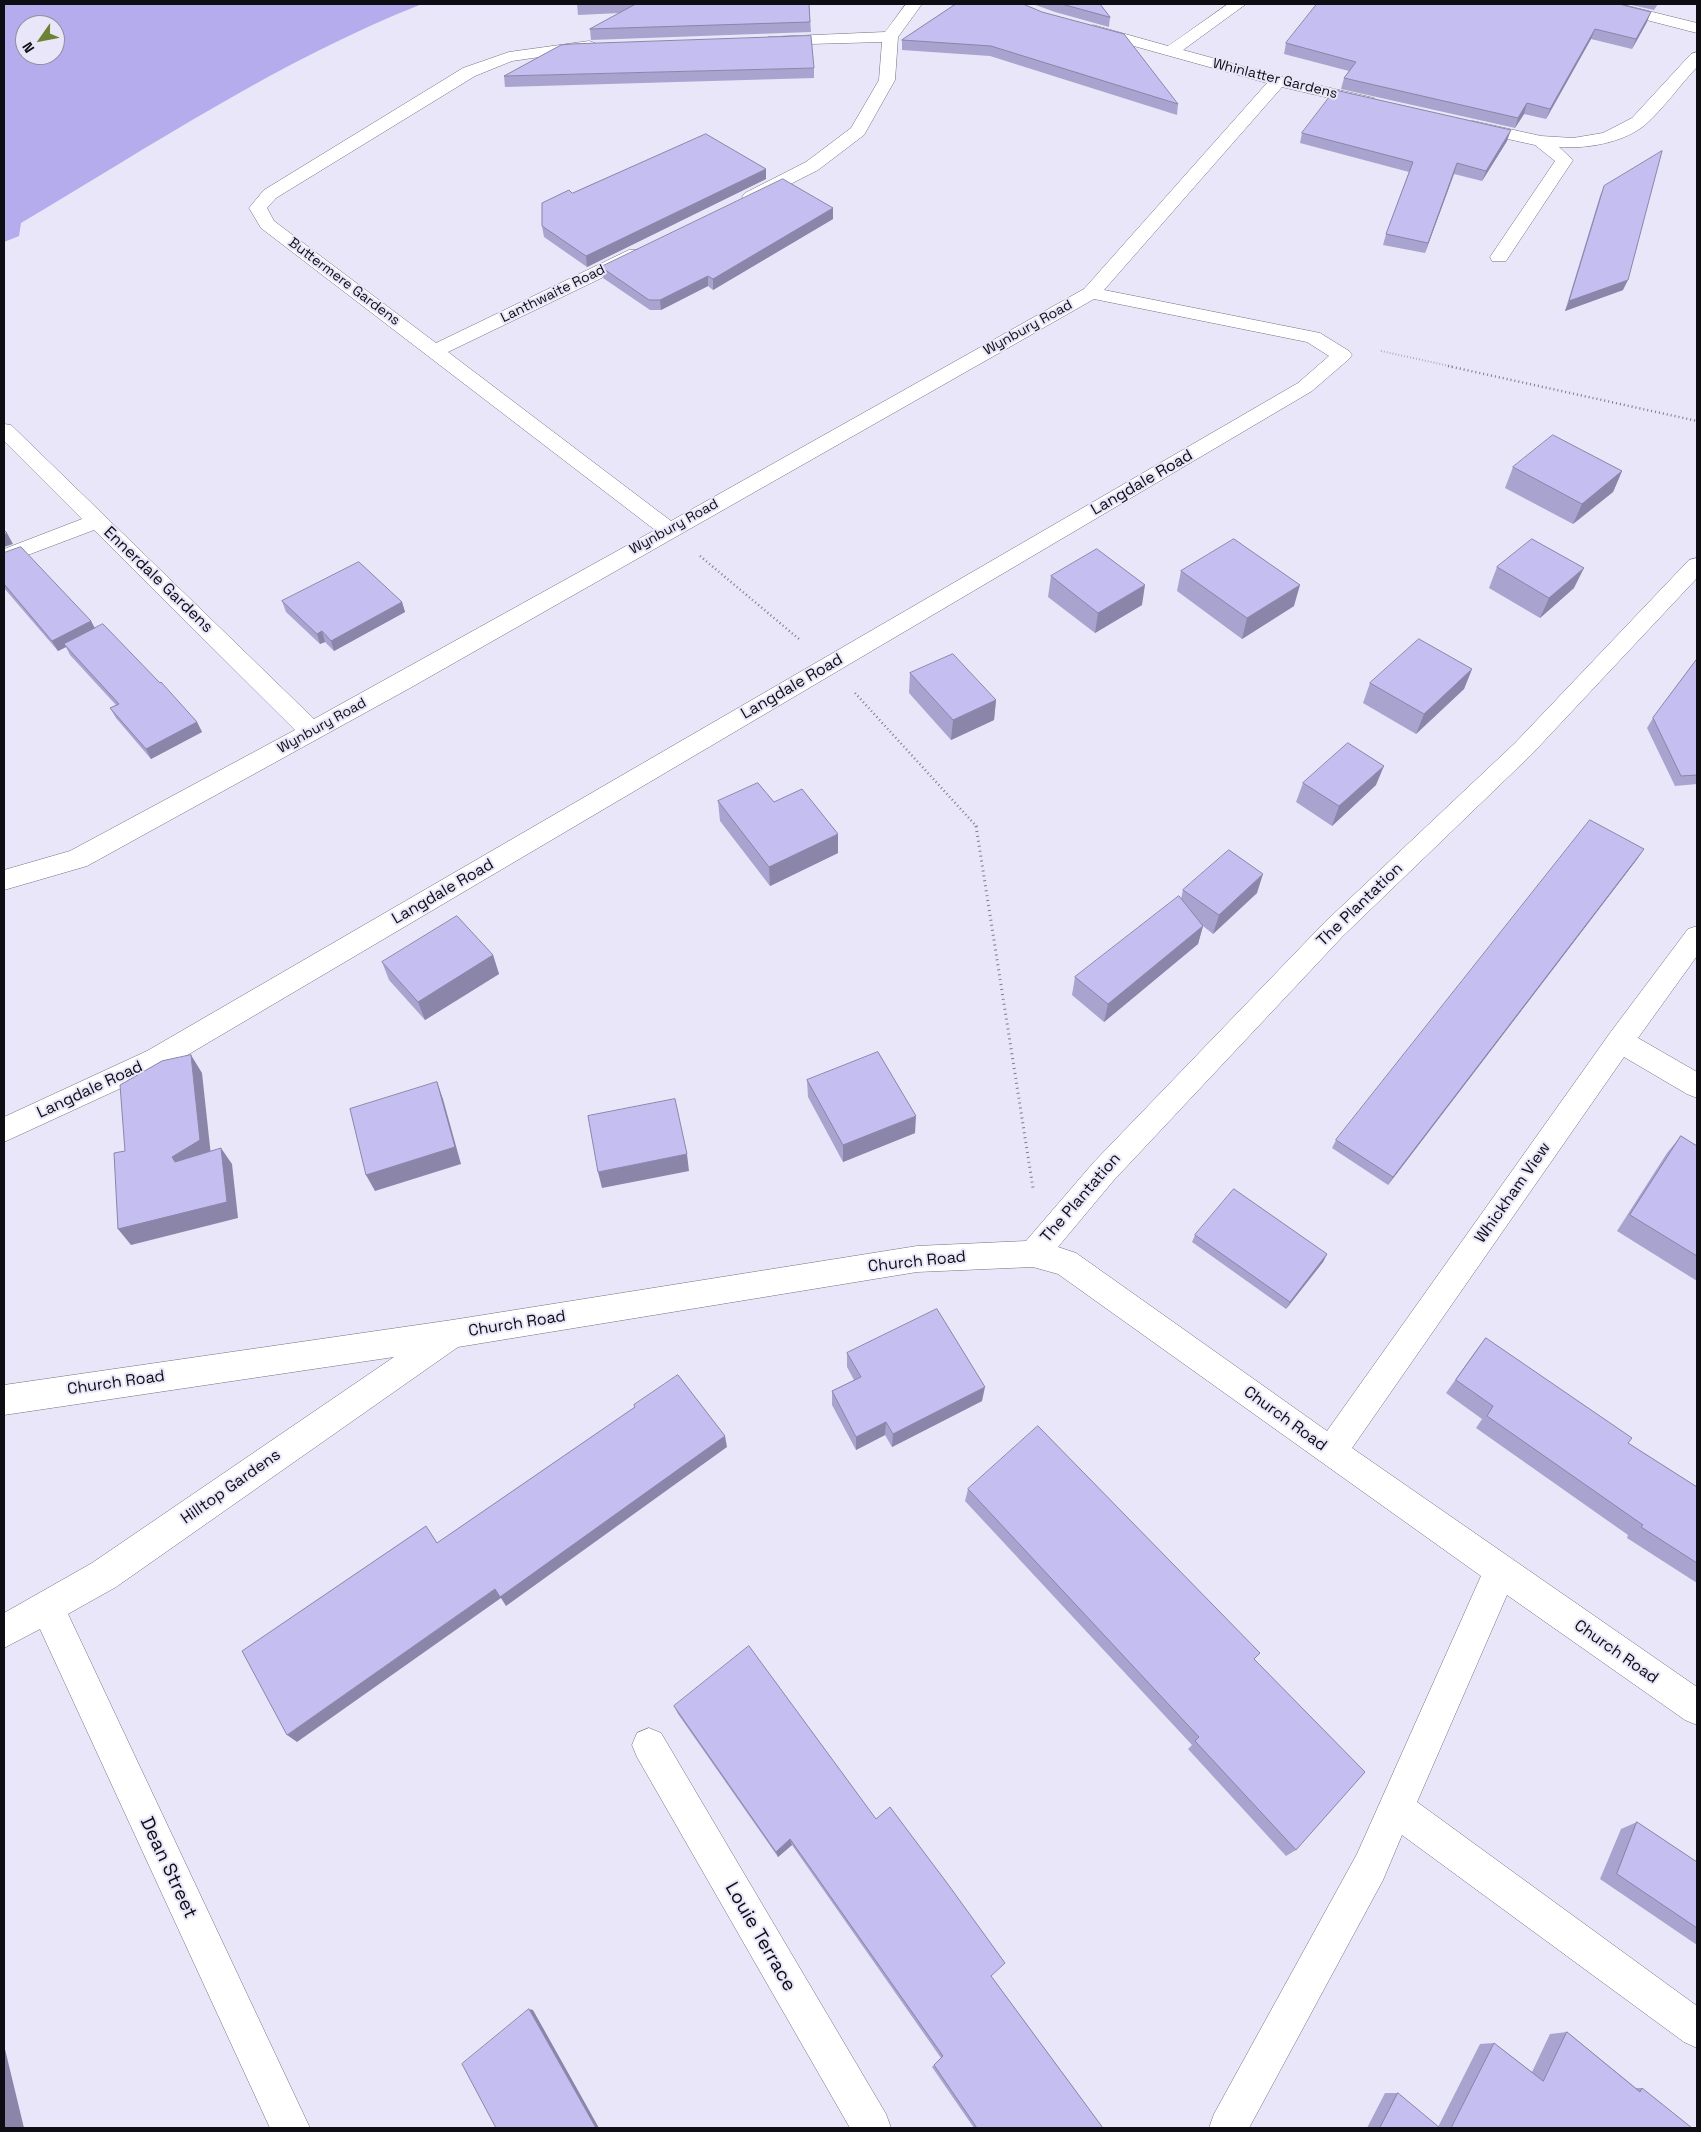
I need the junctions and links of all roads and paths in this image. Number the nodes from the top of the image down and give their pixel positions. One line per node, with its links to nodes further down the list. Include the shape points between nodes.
1 (914, 4): 6 (street)
2 (1238, 4): 9 (street)
3 (1602, 4): 5 (street)
4 (1076, 25): 9 (street, Whinlatter Gardens)
5 (1697, 28)
6 (890, 37): 7 (street); 15 (street, via 887,80 858,131 812,166)
7 (761, 41)
8 (602, 46): 19 (street, Buttermere Gardens, via 572,47 510,57 469,72 270,194 258,208 267,224)
9 (1169, 52): 11 (street, Whinlatter Gardens)
10 (1697, 57): 14 (street, via 1638,122 1608,137 1573,143)
11 (1278, 81): 12 (street, Whinlatter Gardens); 18 (street, Wynbury Road)
12 (1385, 106)
13 (1453, 121): 14 (street)
14 (1541, 141): 17 (street, via 1564,160)
15 (734, 205)
16 (656, 244): 19 (street, Lanthwaite Road)
17 (1499, 257)
18 (1091, 293): 24 (street, Wynbury Road); 27 (street, Langdale Road, via 1313,337 1342,355 1305,387)
19 (435, 351): 24 (street, Buttermere Gardens)
20 (1381, 351): 21 (path)
21 (1697, 421)
22 (4, 430): 23 (street, Ennerdale Gardens)
23 (97, 521): 25 (street); 28 (street, Ennerdale Gardens)
24 (669, 530): 27 (path); 28 (street, Wynbury Road)
25 (4, 556)
26 (1697, 565): 34 (street, The Plantation, via 1524,749 1334,929 1104,1171)
27 (830, 665): 33 (street, Langdale Road, via 157,1059); 34 (path, via 978,828 1030,1156)
28 (312, 731): 29 (street, Wynbury Road, via 78,859)
29 (4, 880)
30 (1697, 936): 31 (street, Whickham View)
31 (1620, 1041): 32 (street); 37 (street, Whickham View)
32 (1697, 1086)
33 (4, 1130)
34 (1033, 1254): 35 (street, Church Road, via 917,1259); 37 (street, Church Road, via 1066,1262)
35 (452, 1334): 36 (street, Church Road); 39 (street, Hilltop Gardens, via 104,1575)
36 (4, 1400)
37 (1331, 1452): 38 (street, Church Road)
38 (1500, 1571): 41 (street, Church Road); 43 (street)
39 (47, 1607): 40 (street, Hilltop Gardens); 45 (street, Dean Street)
40 (4, 1632)
41 (1697, 1708)
42 (649, 1745): 46 (street, Louie Terrace)
43 (1396, 1809): 44 (street); 47 (street, via 1370,1867)
44 (1697, 2028)
45 (290, 2128)
46 (872, 2128)
47 (1228, 2128)

